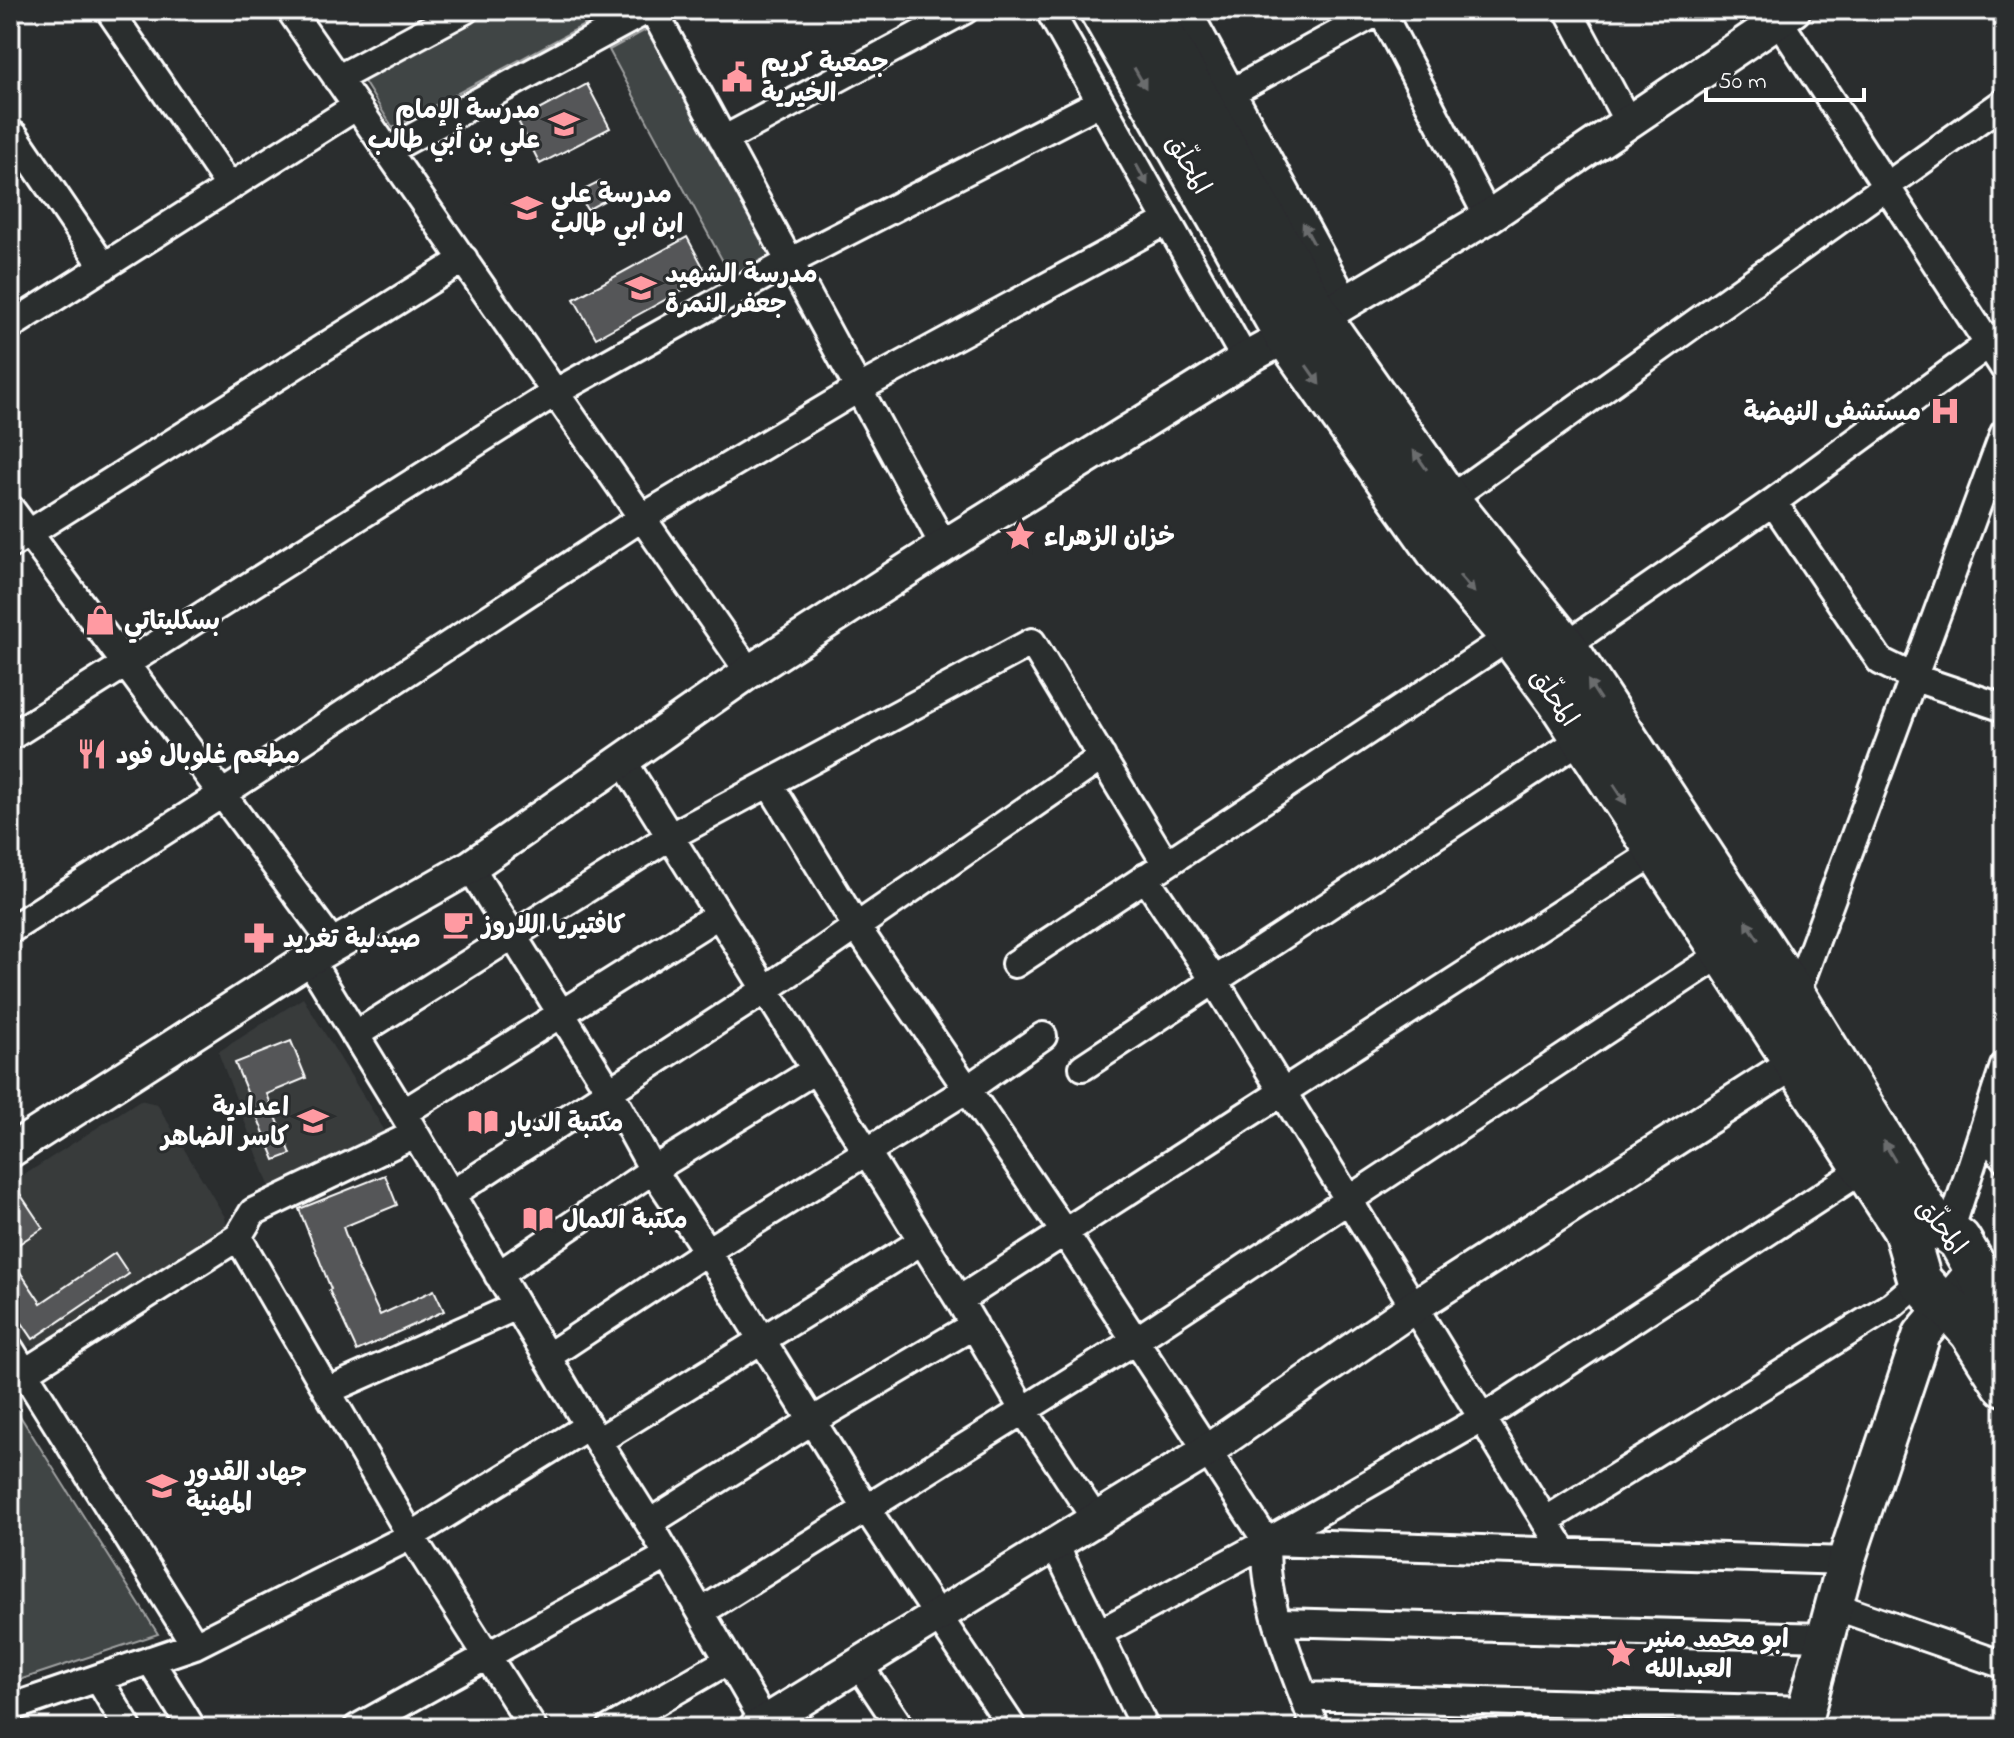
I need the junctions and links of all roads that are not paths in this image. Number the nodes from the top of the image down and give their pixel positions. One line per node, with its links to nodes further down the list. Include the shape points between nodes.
1 (109, 10): 24 (street)
2 (290, 10): 14 (street)
3 (465, 10): 14 (street)
4 (647, 10): 22 (street)
5 (653, 10): 21 (street)
6 (965, 10): 21 (street)
7 (1049, 10): 16 (street)
8 (1101, 10): 30 (highway, المحلّق, one-way to 30)
9 (1149, 10): 30 (highway, المحلّق)
10 (1187, 10): 15 (street)
11 (1381, 10): 15 (street); 25 (street)
12 (1568, 10): 19 (street)
13 (1781, 14): 19 (street); 23 (street)
14 (337, 79): 18 (street)
15 (1232, 92): 30 (street, one-way to 15)
16 (1100, 102): 26 (street, one-way to 26); 28 (street)
17 (2004, 102): 23 (street)
18 (357, 106): 22 (street); 24 (street)
19 (1628, 122): 25 (street)
20 (12, 135): 29 (street)
21 (723, 140): 28 (street)
22 (389, 150): 27 (street)
23 (1884, 185): 32 (street); 38 (street)
24 (230, 187): 29 (street)
25 (1488, 217): 30 (street)
26 (1167, 221): 33 (street); 35 (street)
27 (464, 259): 36 (street); 42 (street)
28 (789, 262): 35 (street); 36 (street)
29 (104, 267): 31 (street)
30 (1317, 319): 33 (street); 38 (highway, المحلّق, one-way to 30); 44 (highway, المحلّق, one-way to 44, via 1440,554)
31 (10, 326)
32 (1996, 338): 34 (street); 39 (street)
33 (1245, 359): 43 (street)
34 (2004, 368)
35 (858, 389): 41 (street); 43 (street)
36 (556, 392): 41 (street); 46 (street)
37 (2004, 433): 48 (street)
38 (1448, 500): 45 (highway, المحلّق)
39 (1773, 502): 45 (street); 48 (street, via 1880,661)
40 (10, 508): 42 (street)
41 (643, 517): 47 (street); 55 (street)
42 (20, 539): 46 (street)
43 (944, 546): 47 (street)
44 (1511, 636): 51 (highway, المحلّق); 59 (street)
45 (1565, 646): 69 (highway, المحلّق, one-way to 45)
46 (125, 663): 50 (street); 55 (street)
47 (749, 672): 53 (street)
48 (1915, 678): 49 (street); 69 (street)
49 (2004, 708)
50 (10, 737)
51 (1583, 738): 57 (highway, المحلّق, one-way to 57); 67 (street)
52 (1102, 757): 54 (street, via 1032,642); 59 (street); 61 (street)
53 (623, 761): 56 (street); 58 (street)
54 (770, 785): 56 (street); 61 (street)
55 (222, 794): 62 (street); 64 (street)
56 (669, 837): 60 (street); 63 (street)
57 (1657, 851): 65 (highway, المحلّق); 79 (street)
58 (470, 867): 63 (street); 64 (street)
59 (1155, 870): 66 (street); 67 (street)
60 (718, 915): 68 (street); 70 (street)
61 (856, 926): 68 (street); 77 (street)
62 (10, 930)
63 (513, 935): 70 (street); 71 (street)
64 (321, 952): 71 (street); 82 (street)
65 (1723, 953): 73 (highway, المحلّق); 87 (street)
66 (1015, 964)
67 (1214, 980): 75 (street); 79 (street)
68 (765, 990): 76 (street); 78 (street)
69 (1795, 997): 92 (highway, المحلّق, one-way to 69, via 1930,1218)
70 (560, 1012): 78 (street); 80 (street)
71 (355, 1035): 80 (street)
72 (1043, 1036): 77 (street)
73 (1795, 1062): 84 (highway, المحلّق); 96 (street)
74 (2004, 1066): 81 (street)
75 (1083, 1067)
76 (815, 1070): 83 (street); 85 (street)
77 (966, 1090): 83 (street); 88 (street)
78 (610, 1092): 85 (street); 86 (street)
79 (1282, 1094): 87 (street); 88 (street)
80 (409, 1123): 86 (street); 89 (street, via 253,1212)
81 (1995, 1147): 92 (street)
82 (10, 1151)
83 (867, 1153): 90 (street); 91 (street)
84 (1865, 1168): 92 (highway, المحلّق); 107 (street)
85 (653, 1170): 91 (street); 93 (street)
86 (450, 1195): 93 (street)
87 (1349, 1198): 96 (street); 100 (street)
88 (1065, 1233): 94 (street); 100 (street)
89 (238, 1237): 103 (street); 105 (street)
90 (922, 1241): 94 (street); 99 (street)
91 (707, 1251): 99 (street); 102 (street)
92 (1931, 1267): 97 (highway, المحلّق, via 1959,1240); 104 (highway, المحلّق); 113 (street, via 1892,1305); 120 (main road, via 1922,1334)
93 (498, 1275): 95 (street)
94 (959, 1300): 98 (street)
95 (517, 1306): 102 (street); 105 (street)
96 (1415, 1306): 107 (street); 110 (street)
97 (2004, 1317)
98 (974, 1325): 106 (street); 108 (street)
99 (761, 1340): 108 (street); 109 (street)
100 (1136, 1340): 106 (street); 110 (street)
101 (10, 1349): 103 (street)
102 (547, 1357): 109 (street)
103 (25, 1372): 126 (street)
104 (2004, 1384)
105 (327, 1391): 115 (street)
106 (1024, 1411): 111 (street); 112 (street)
107 (1483, 1418): 113 (street); 116 (street)
108 (812, 1421): 111 (street); 114 (street)
109 (593, 1433): 114 (street); 115 (street)
110 (1207, 1451): 112 (street); 116 (street)
111 (866, 1508): 121 (street); 122 (street)
112 (1096, 1520): 117 (street)
113 (1545, 1521): 118 (street)
114 (649, 1523): 119 (street)
115 (411, 1536): 126 (street); 127 (street)
116 (1267, 1542): 118 (street); 123 (street, via 1265,1563); 125 (street)
117 (1055, 1545): 122 (street); 125 (street)
118 (1563, 1550): 120 (street)
119 (667, 1556): 121 (street); 127 (street)
120 (1846, 1561): 124 (main road)
121 (701, 1612): 129 (street)
122 (937, 1616): 130 (street); 145 (street)
123 (1279, 1622): 124 (street); 133 (street)
124 (1830, 1622): 131 (street); 135 (main road)
125 (1099, 1633): 146 (street)
126 (195, 1645): 128 (street)
127 (486, 1656): 141 (street); 142 (street)
128 (150, 1660): 132 (street); 140 (street)
129 (729, 1660): 137 (street); 143 (street)
130 (859, 1665): 137 (street); 144 (street)
131 (2004, 1665)
132 (98, 1678): 134 (street); 139 (street)
133 (1304, 1696): 135 (street); 147 (street)
134 (10, 1708)
135 (1803, 1719)
136 (10, 1720): 138 (street)
137 (771, 1723)
138 (15, 1728)
139 (128, 1728)
140 (192, 1728)
141 (357, 1728)
142 (533, 1728)
143 (611, 1728)
144 (901, 1728)
145 (1013, 1728)
146 (1145, 1728)
147 (1315, 1728)

